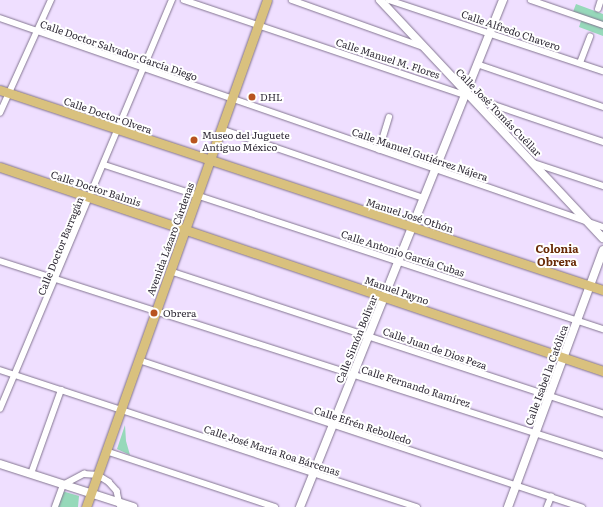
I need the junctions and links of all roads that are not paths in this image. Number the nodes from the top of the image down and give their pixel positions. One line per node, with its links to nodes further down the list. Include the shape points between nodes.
1 (51, 0): 15 (street)
2 (172, 0): 21 (street, Calle Doctor Barragán)
3 (184, 0): 13 (street, Calle Manuel M. Flores)
4 (267, 0): 13 (main road, Avenida Lázaro Cárdenas)
5 (292, 0): 18 (street)
6 (380, 0): 18 (street, Calle José Tomás Cuéllar)
7 (389, 0): 16 (street, Calle Alfredo Chavero)
8 (503, 0): 16 (street, Calle Simón Bolívar)
9 (531, 0): 14 (street)
10 (601, 0): 11 (street)
11 (598, 9)
12 (0, 18): 15 (street, Calle Doctor Salvador García Diego)
13 (258, 25): 25 (street, Calle Manuel M. Flores); 26 (main road, Avenida Lázaro Cárdenas)
14 (603, 25)
15 (37, 31): 21 (street, Calle Doctor Salvador García Diego); 24 (street)
16 (490, 32): 19 (street, Calle Alfredo Chavero); 20 (street, Calle Simón Bolívar)
17 (590, 37): 19 (street)
18 (424, 48): 25 (street, Calle José Tomás Cuéllar)
19 (580, 63): 22 (street, Calle Alfredo Chavero)
20 (477, 64): 25 (street, Calle Simón Bolívar); 27 (street)
21 (144, 68): 26 (street, Calle Doctor Salvador García Diego); 31 (street, Calle Doctor Barragán)
22 (603, 71)
23 (0, 90): 24 (main road, Calle Doctor Olvera)
24 (9, 94): 28 (street); 31 (main road, Calle Doctor Olvera)
25 (466, 94): 32 (street, Calle Manuel M. Flores); 35 (street, Calle José Tomás Cuéllar); 38 (street, Calle Simón Bolívar)
26 (232, 99): 30 (main road, Avenida Lázaro Cárdenas); 33 (street, Calle Manuel Gutiérrez Nájera)
27 (603, 107)
28 (0, 113)
29 (389, 117): 33 (street)
30 (221, 129): 34 (main road, Avenida Lázaro Cárdenas); 42 (street)
31 (119, 130): 34 (main road, Calle Doctor Olvera); 36 (street, Calle Doctor Barragán)
32 (603, 142)
33 (379, 150): 38 (street, Calle Manuel Gutiérrez Nájera)
34 (210, 161): 40 (main road, Avenida Lázaro Cárdenas); 44 (main road, Manuel José Othón)
35 (534, 163): 39 (street); 43 (street, Calle José Tomás Cuéllar)
36 (105, 165): 40 (street, Calle Antonio García Cubas); 41 (street, Calle Doctor Barragán)
37 (0, 167): 41 (main road, Calle Doctor Balmis)
38 (435, 169): 42 (street, Calle Simón Bolívar); 43 (street, Calle Manuel Gutiérrez Nájera)
39 (603, 186)
40 (197, 195): 46 (main road, Avenida Lázaro Cárdenas); 50 (street, Calle Antonio García Cubas)
41 (89, 198): 46 (main road, Calle Doctor Balmis); 52 (street, Calle Doctor Barragán)
42 (424, 198): 44 (street, Calle Simón Bolívar)
43 (590, 222): 45 (street, Calle Manuel Gutiérrez Nájera); 47 (street, Calle José Tomás Cuéllar)
44 (412, 227): 50 (street, Calle Simón Bolívar); 53 (main road, Manuel José Othón)
45 (603, 227)
46 (185, 229): 51 (main road, Avenida Lázaro Cárdenas); 55 (main road, Manuel Payno)
47 (603, 238)
48 (603, 250): 53 (street, Calle Isabel la Católica)
49 (0, 261): 52 (street, Calle Fernando Ramírez)
50 (398, 261): 55 (street, Calle Simón Bolívar); 57 (street, Calle Antonio García Cubas)
51 (170, 271): 56 (main road, Avenida Lázaro Cárdenas); 59 (street, Calle Juan de Dios Peza)
52 (56, 279): 56 (street, Calle Fernando Ramírez); 64 (street, Calle Doctor Barragán)
53 (590, 285): 54 (main road, Manuel José Othón); 57 (street, Calle Isabel la Católica)
54 (603, 290)
55 (383, 297): 59 (street, Calle Simón Bolívar); 60 (main road, Manuel Payno)
56 (156, 312): 61 (main road, Avenida Lázaro Cárdenas); 65 (street, Calle Fernando Ramírez)
57 (577, 321): 58 (street, Calle Antonio García Cubas); 60 (street, Calle Isabel la Católica)
58 (603, 329)
59 (369, 335): 65 (street, Calle Simón Bolívar); 67 (street, Calle Juan de Dios Peza)
60 (563, 358): 63 (main road, Manuel Payno); 67 (street, Calle Isabel la Católica)
61 (139, 360): 69 (main road, Avenida Lázaro Cárdenas); 71 (street, Calle Efrén Rebolledo)
62 (0, 370): 64 (street, Calle José María Roa Bárcenas)
63 (603, 371)
64 (15, 375): 66 (street, Calle José María Roa Bárcenas); 68 (street, Calle Doctor Barragán)
65 (353, 375): 71 (street, Calle Simón Bolívar); 72 (street, Calle Fernando Ramírez)
66 (61, 390): 69 (street, Calle José María Roa Bárcenas); 77 (street)
67 (549, 395): 70 (street, Calle Juan de Dios Peza); 72 (street, Calle Isabel la Católica)
68 (0, 409)
69 (122, 409): 73 (main road, Avenida Lázaro Cárdenas); 76 (street, Calle José María Roa Bárcenas)
70 (603, 413)
71 (333, 424): 76 (street, Calle Simón Bolívar); 80 (street, Calle Efrén Rebolledo)
72 (535, 433): 74 (street, Calle Fernando Ramírez); 80 (street, Calle Isabel la Católica)
73 (106, 452): 78 (main road, Avenida Lázaro Cárdenas); 87 (street)
74 (603, 455)
75 (0, 464): 77 (street)
76 (314, 473): 88 (street, Calle Simón Bolívar); 89 (street, Calle José María Roa Bárcenas)
77 (31, 474): 79 (street)
78 (98, 475): 79 (street, via 76,476); 81 (main road, Avenida Lázaro Cárdenas); 83 (street, via 113,486)
79 (63, 485): 81 (street); 84 (street)
80 (516, 485): 82 (street, Calle Efrén Rebolledo); 90 (street, Calle Isabel la Católica)
81 (91, 494): 83 (street); 85 (main road, Avenida Lázaro Cárdenas)
82 (551, 497): 91 (street); 92 (street, Calle Efrén Rebolledo)
83 (120, 505): 86 (street)
84 (55, 507)
85 (86, 507)
86 (133, 507)
87 (275, 507)
88 (300, 507)
89 (417, 507)
90 (508, 507)
91 (547, 507)
92 (582, 507)

